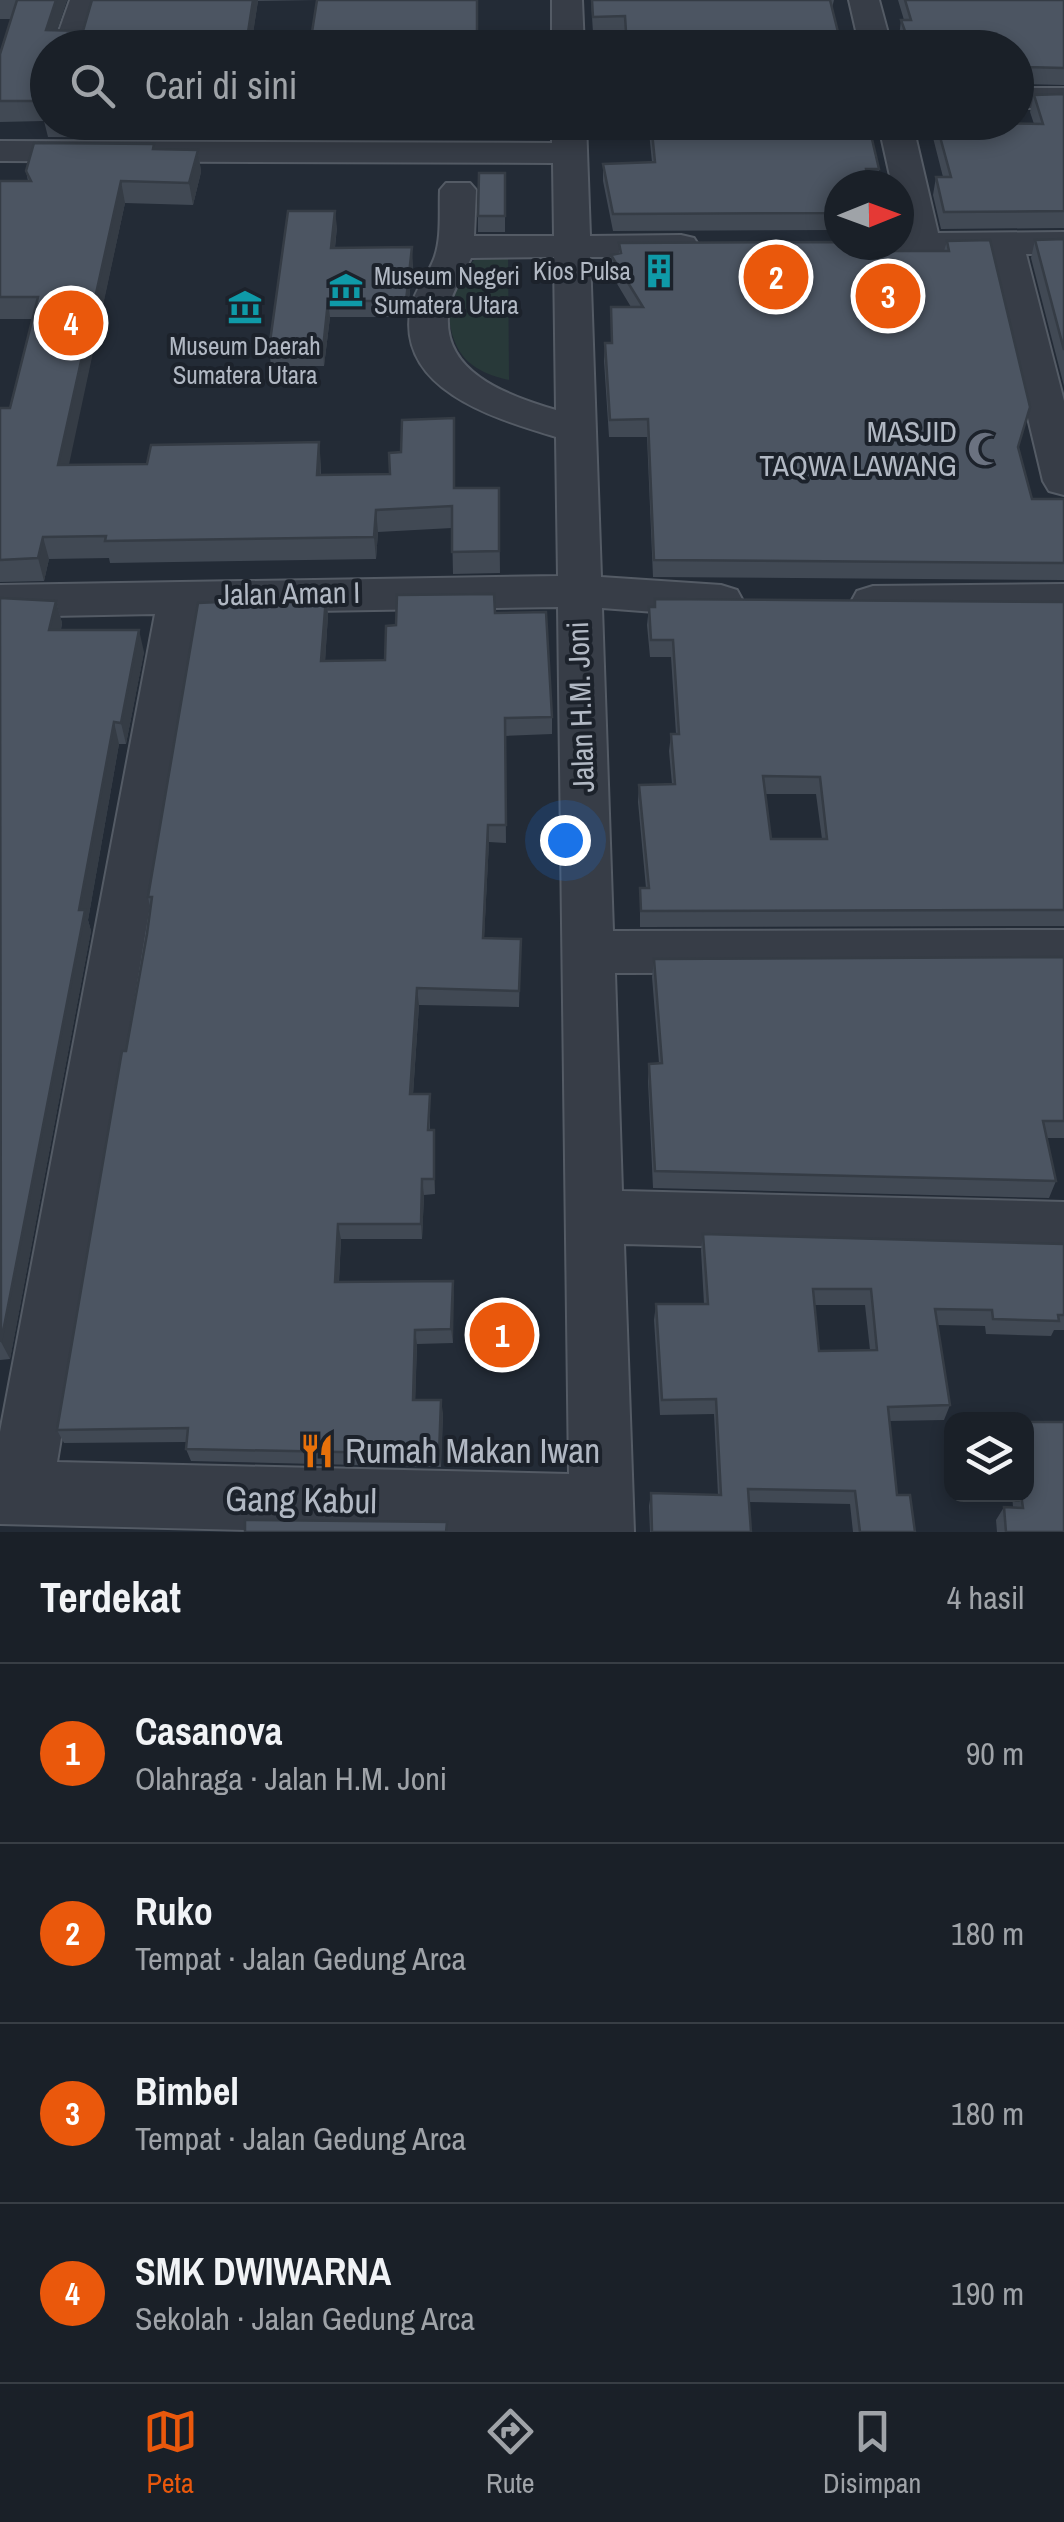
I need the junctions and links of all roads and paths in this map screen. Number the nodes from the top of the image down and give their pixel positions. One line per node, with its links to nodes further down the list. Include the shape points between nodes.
1 (85, 0): 4 (street)
2 (567, 0): 5 (street)
3 (864, 0): 6 (street)
4 (75, 30)
5 (568, 30)
6 (872, 30)
7 (1034, 98): 8 (street)
8 (1064, 98)
9 (484, 140): 12 (street)
10 (569, 140): 20 (street, Jalan H.M. Joni)
11 (897, 140): 13 (street)
12 (17, 151)
13 (901, 170)
14 (458, 190): 19 (street)
15 (1064, 242): 17 (street)
16 (914, 244): 17 (street)
17 (1005, 244): 22 (street)
18 (724, 246): 20 (street)
19 (456, 247): 20 (street); 21 (street, via 429,313 448,373 486,399)
20 (572, 247): 21 (street, Jalan H.M. Joni)
21 (574, 429): 23 (street, Jalan H.M. Joni)
22 (1064, 481)
23 (578, 591): 24 (street, Jalan Aman I); 27 (street, Jalan Aman I); 30 (street, Jalan H.M. Joni)
24 (180, 596): 26 (street, Jalan Aman I); 33 (street)
25 (1064, 600): 28 (street)
26 (0, 601)
27 (763, 602)
28 (836, 602)
29 (1064, 951): 30 (street)
30 (588, 952): 31 (street, Jalan H.M. Joni)
31 (598, 1217): 32 (street); 34 (street, Jalan H.M. Joni)
32 (1064, 1229)
33 (10, 1493): 34 (street, Gang Kabul)
34 (602, 1520)

